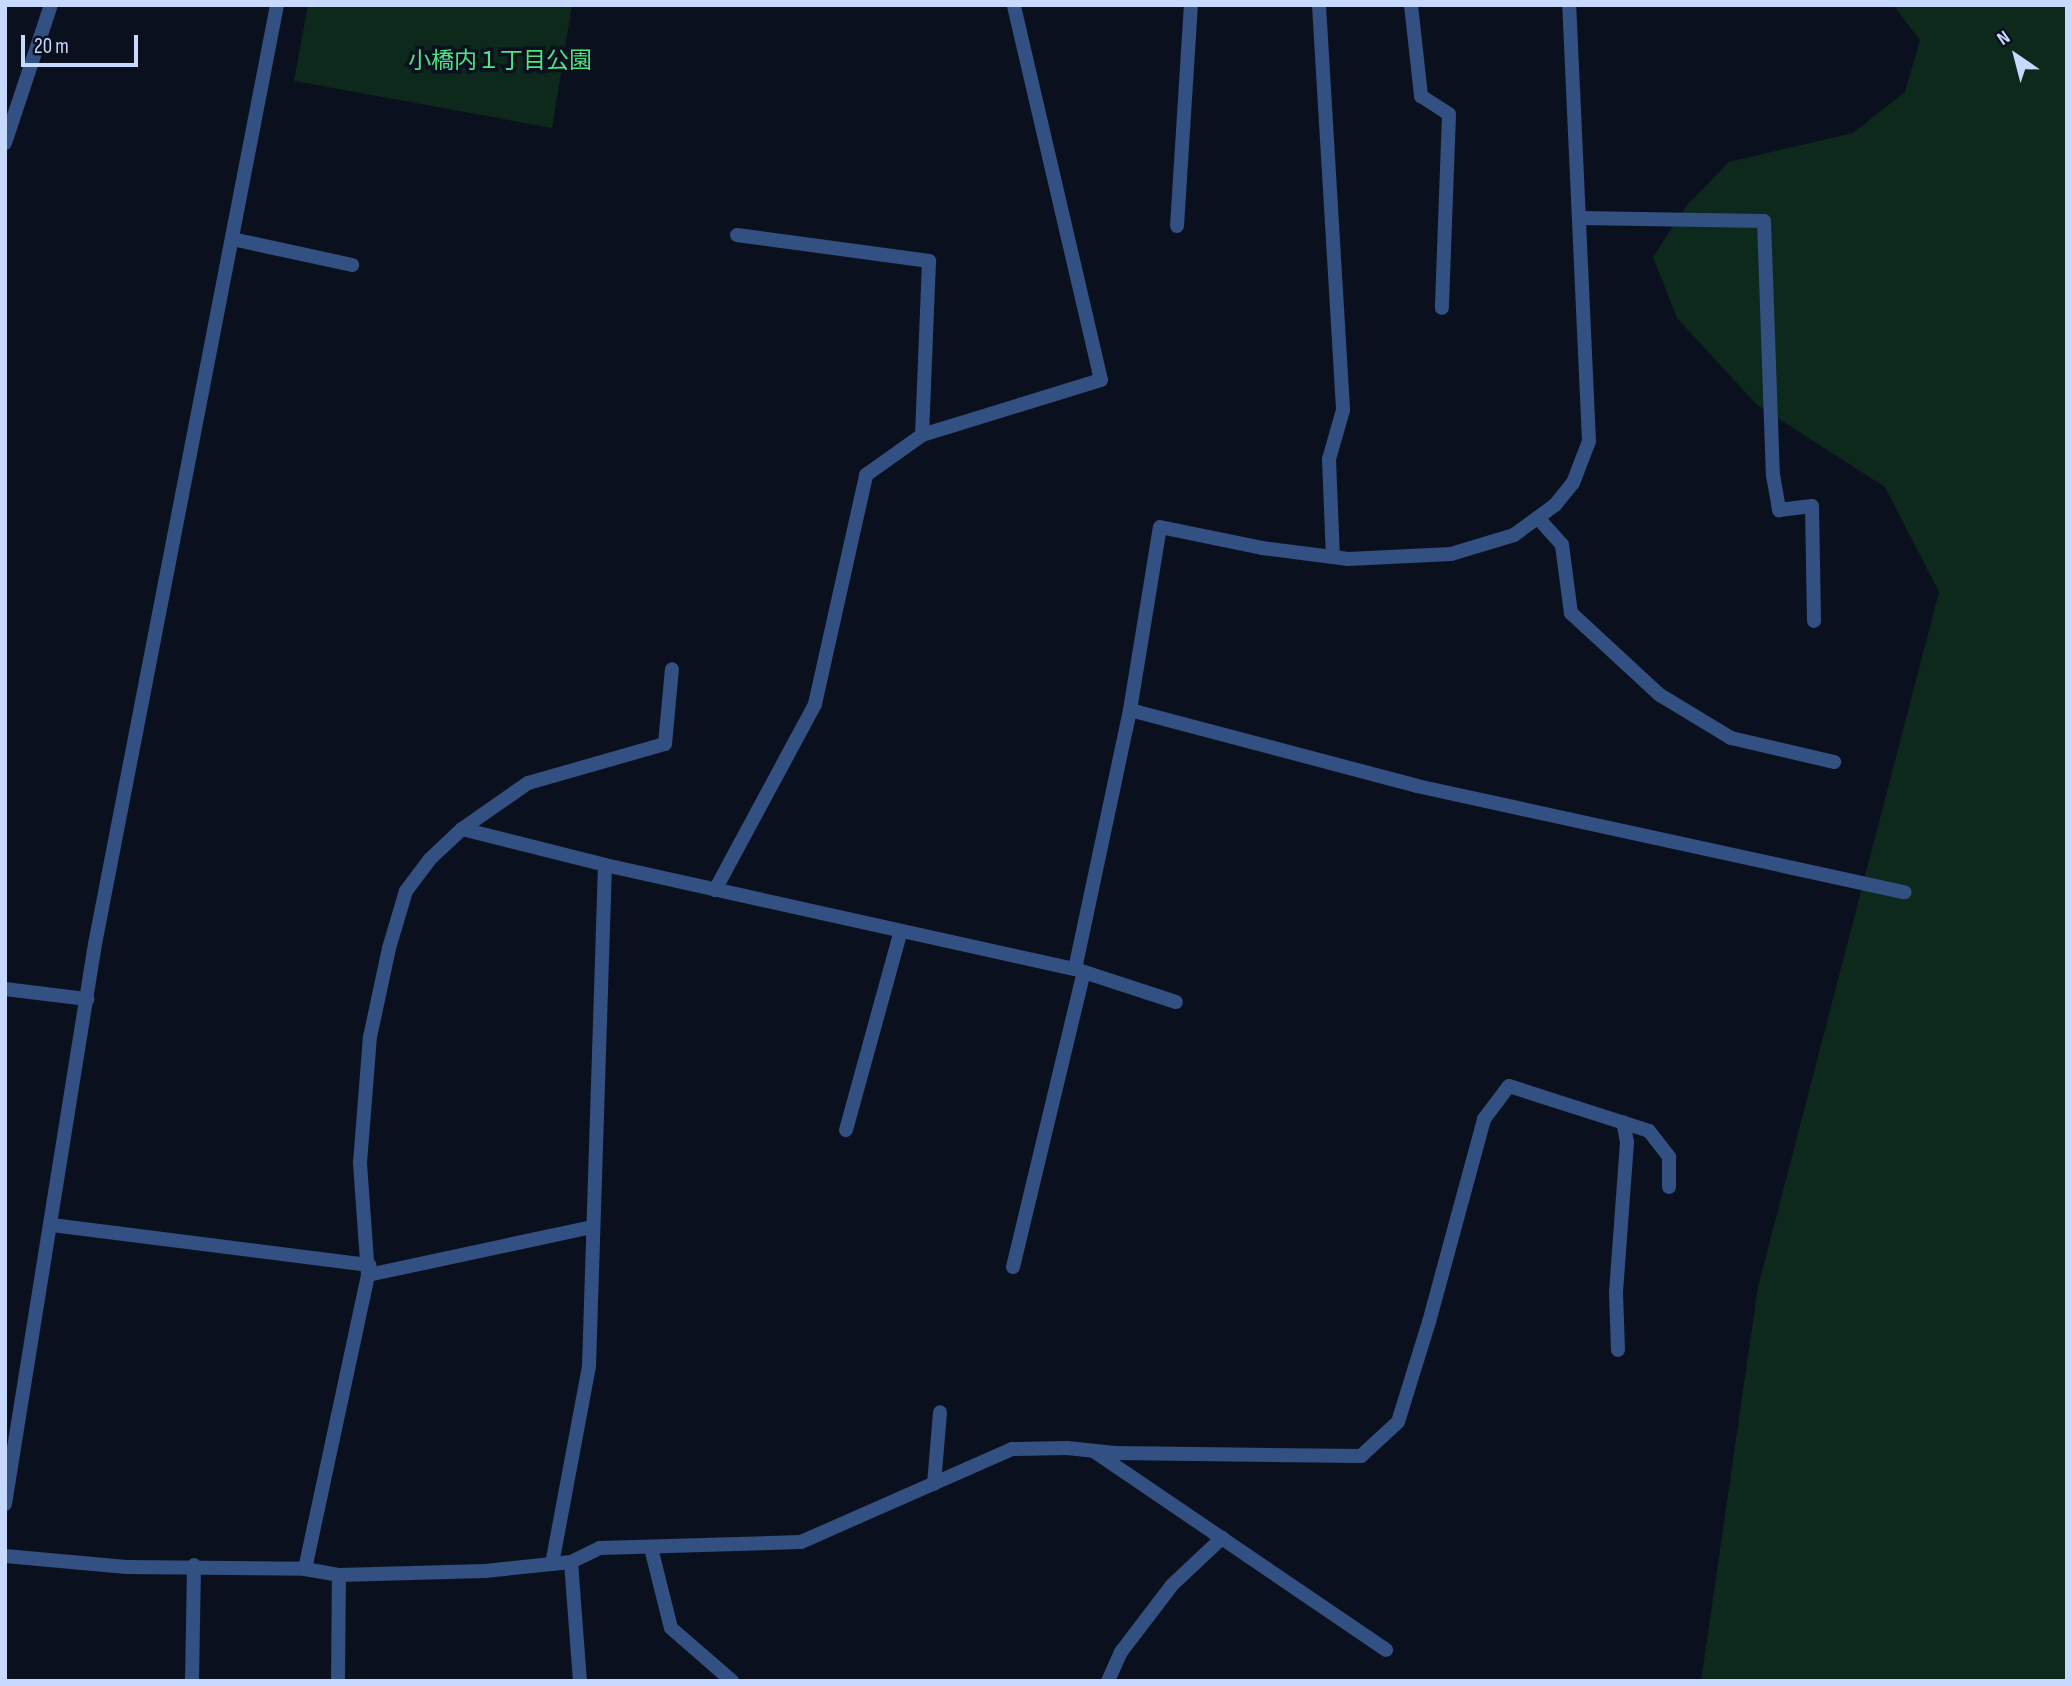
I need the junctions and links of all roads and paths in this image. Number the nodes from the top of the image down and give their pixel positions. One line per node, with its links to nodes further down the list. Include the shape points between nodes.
1 (51, 5): 8 (street)
2 (277, 5): 12 (street)
3 (1014, 5): 15 (street, via 1101,380)
4 (1191, 5): 10 (street)
5 (1318, 5): 17 (street, via 1343,410 1329,459)
6 (1411, 5): 14 (street, via 1421,96 1449,114)
7 (1569, 5): 9 (street)
8 (5, 142)
9 (1580, 218): 16 (street, via 1589,441 1573,482); 18 (street, via 1763,221 1773,475 1779,510 1812,506)
10 (1177, 226)
11 (737, 235): 15 (street, via 929,261)
12 (232, 239): 13 (street); 29 (street)
13 (352, 265)
14 (1442, 308)
15 (922, 435): 24 (street, via 866,475 815,704)
16 (1538, 518): 17 (street, via 1514,535 1451,554); 21 (street, via 1562,545 1571,613 1660,695 1731,738)
17 (1333, 557): 20 (street, via 1160,527)
18 (1814, 621)
19 (672, 669): 22 (street, via 665,744 528,783)
20 (1130, 710): 25 (street, via 1417,786); 27 (street)
21 (1834, 762)
22 (462, 829): 23 (street); 37 (street, via 430,859 406,891 389,948 373,1024 360,1163)
23 (605, 865): 24 (street); 35 (street)
24 (715, 890): 26 (street)
25 (1905, 892)
26 (901, 931): 27 (street); 32 (street)
27 (1080, 971): 30 (street); 36 (street)
28 (5, 989): 29 (street)
29 (87, 999): 34 (street)
30 (1177, 1002)
31 (1623, 1122): 33 (street, via 1649,1130 1670,1157); 38 (street, via 1627,1142 1616,1292); 40 (street, via 1509,1086 1484,1119 1398,1422 1361,1456)
32 (846, 1130)
33 (1669, 1187)
34 (52, 1224): 37 (street); 42 (street)
35 (592, 1227): 37 (street); 47 (street, via 589,1366)
36 (1013, 1267)
37 (368, 1270): 49 (street)
38 (1618, 1350)
39 (940, 1412): 41 (street)
40 (1093, 1451): 41 (street, via 1012,1450); 43 (street)
41 (934, 1484): 44 (street, via 801,1542)
42 (5, 1504)
43 (1222, 1538): 51 (street); 56 (street, via 1172,1585 1121,1652)
44 (651, 1548): 46 (street, via 600,1548); 55 (street, via 671,1628)
45 (5, 1556): 48 (street, via 127,1567)
46 (571, 1562): 47 (street); 54 (street)
47 (552, 1564): 50 (street, via 485,1571)
48 (194, 1566): 49 (street); 52 (street)
49 (305, 1569): 50 (street)
50 (339, 1575): 53 (street)
51 (1386, 1650)
52 (192, 1681)
53 (338, 1681)
54 (580, 1681)
55 (732, 1681)
56 (1108, 1681)

